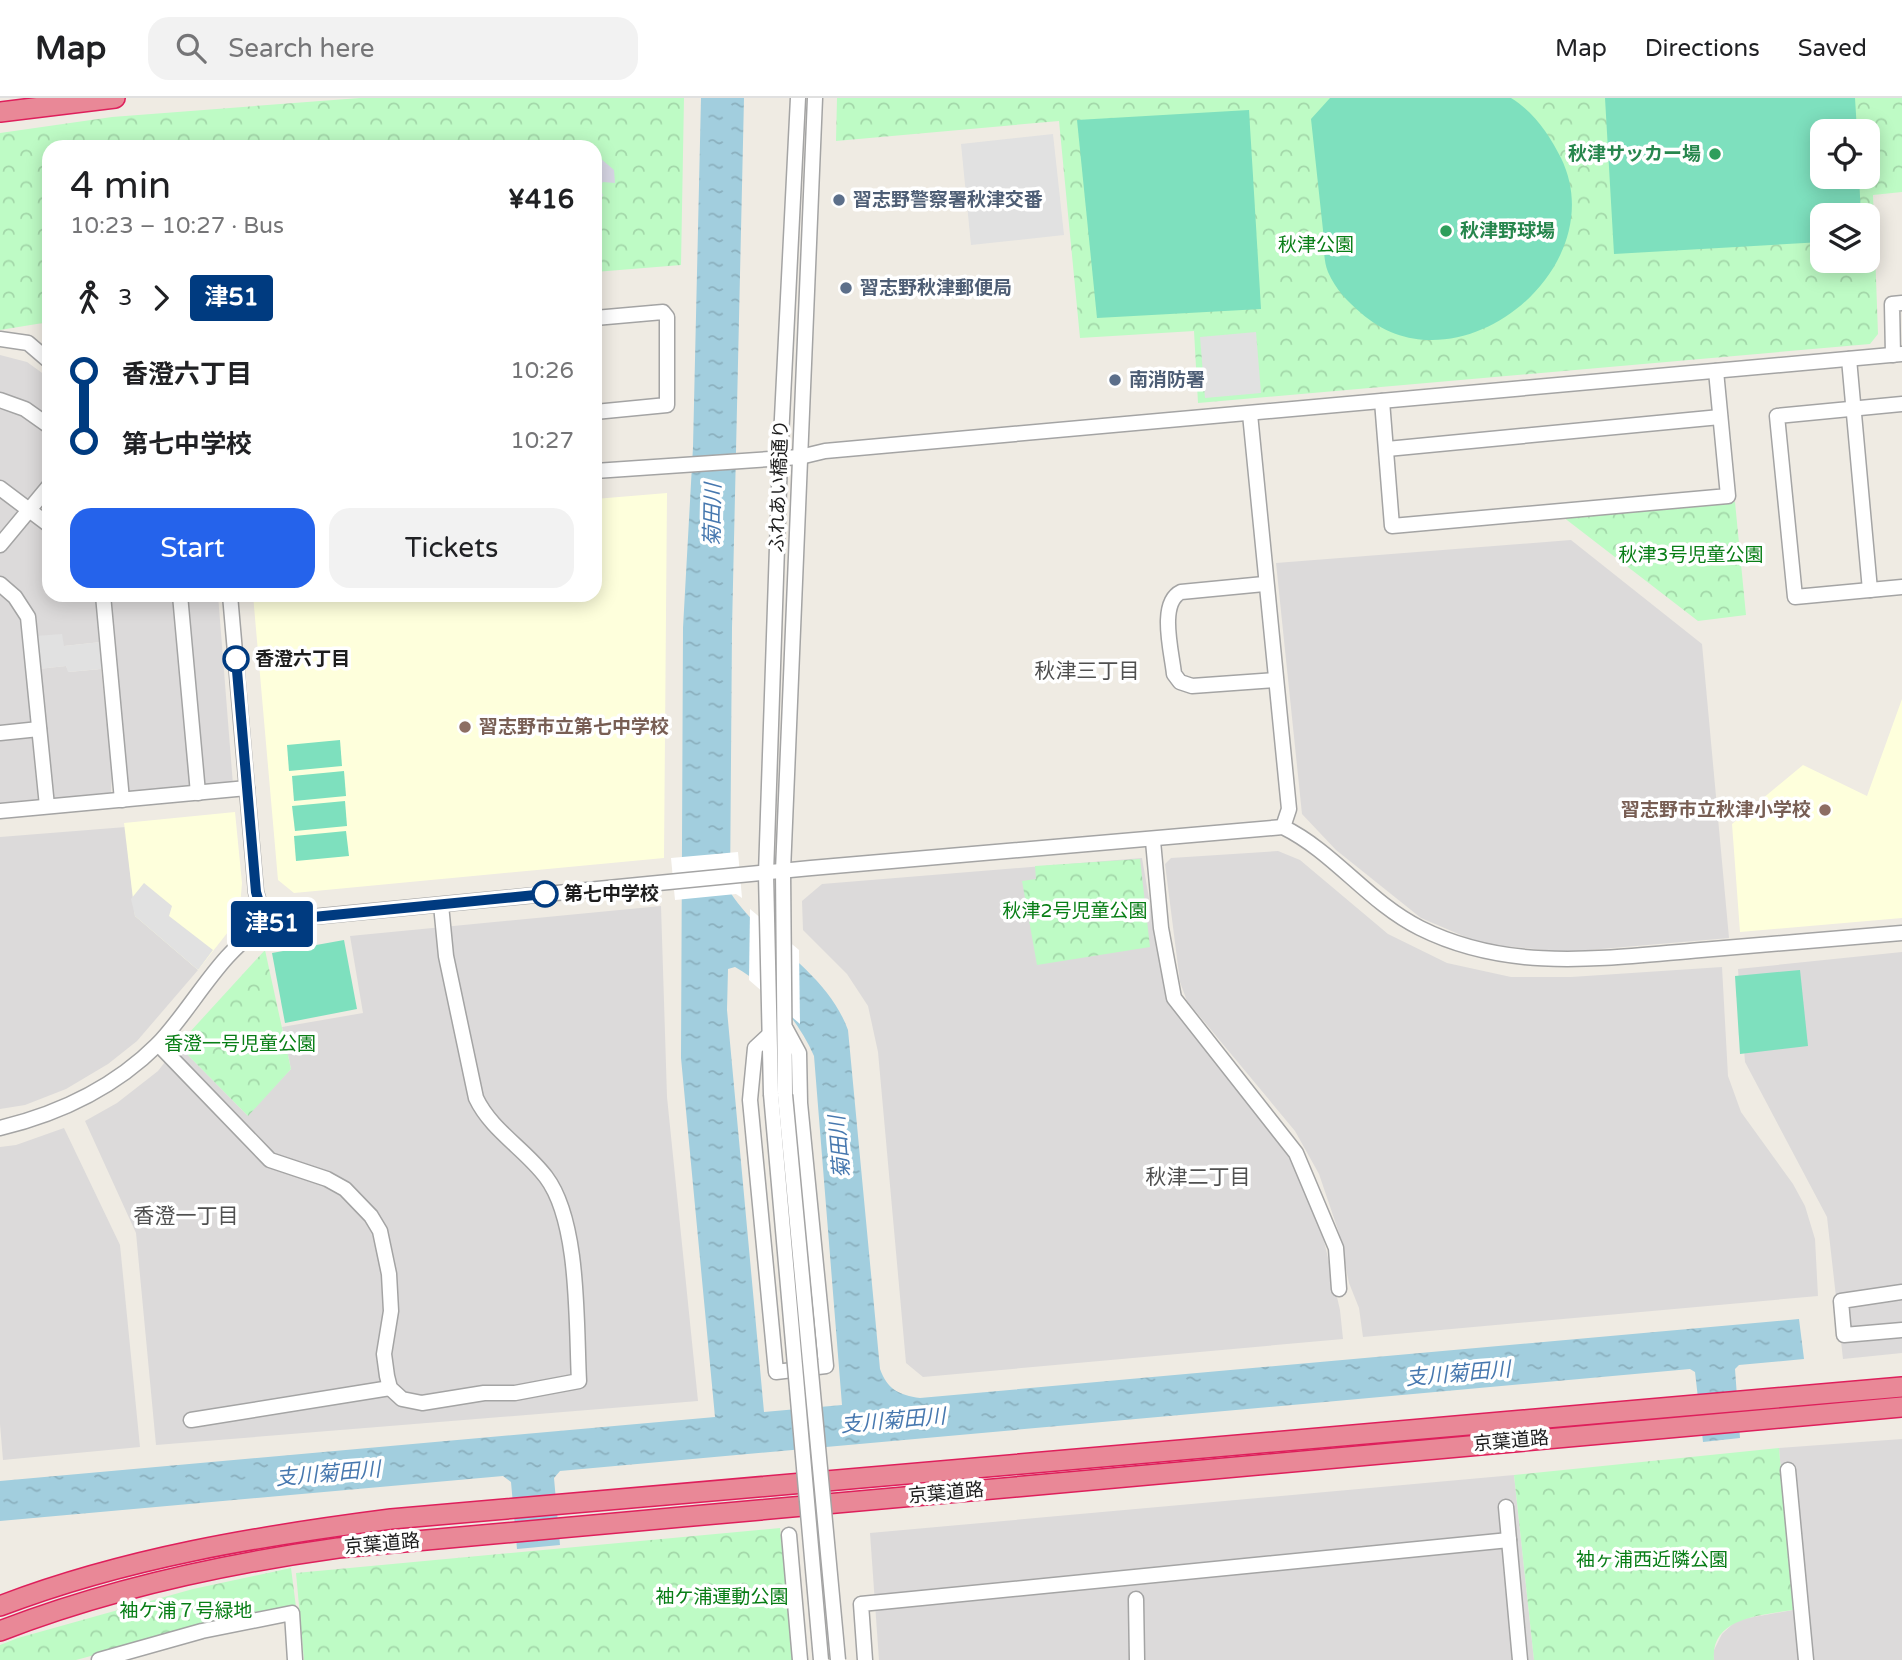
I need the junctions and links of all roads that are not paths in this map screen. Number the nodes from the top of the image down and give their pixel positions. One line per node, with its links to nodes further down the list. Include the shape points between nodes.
1 (115, 98): 4 (highway)
2 (798, 98): 22 (street, ふれあい橋通り)
3 (815, 98): 21 (street, ふれあい橋通り)
4 (0, 112)
5 (1902, 303): 8 (street, via 1892,304)
6 (602, 317): 16 (street, via 663,312 667,317 667,405)
7 (0, 339): 9 (street, via 28,343)
8 (1898, 354): 10 (street)
9 (42, 355)
10 (1849, 359): 11 (street); 15 (street)
11 (1716, 371): 13 (street); 18 (street)
12 (0, 400): 19 (street)
13 (1381, 401): 17 (street); 20 (street)
14 (1902, 404): 15 (street)
15 (1853, 408): 32 (street); 32 (street, via 1777,416 1795,597)
16 (602, 411)
17 (1250, 414): 21 (street, via 825,451); 30 (street)
18 (1720, 417): 20 (street); 20 (street, via 1728,496 1702,499 1392,526)
19 (42, 421)
20 (1387, 449)
21 (800, 457): 22 (street); 46 (street, ふれあい橋通り)
22 (780, 458): 23 (street); 47 (street, ふれあい橋通り)
23 (602, 470)
24 (0, 488): 26 (street)
25 (42, 494): 26 (street)
26 (30, 509): 27 (street); 28 (street)
27 (42, 519)
28 (0, 545)
29 (0, 584): 37 (street, via 28,617)
30 (1264, 584): 36 (street); 36 (street, via 1173,596 1168,606 1174,674 1192,686)
31 (1902, 587): 32 (street)
32 (1870, 590)
33 (104, 602): 41 (street)
34 (181, 602): 40 (street)
35 (231, 602): 39 (street)
36 (1275, 681): 44 (street, via 1289,809)
37 (39, 729): 38 (street); 42 (street)
38 (0, 733)
39 (247, 788): 40 (street); 49 (street, via 256,892)
40 (198, 793): 41 (street)
41 (122, 800): 42 (street)
42 (47, 806): 43 (street)
43 (0, 811)
44 (1283, 827): 45 (street); 50 (street, via 1300,836 1384,907 1420,928 1493,955 1578,960)
45 (1153, 841): 46 (street); 56 (street, via 1161,928 1174,998 1296,1153 1336,1248)
46 (783, 871): 47 (street); 51 (street, ふれあい橋通り)
47 (766, 874): 48 (street); 52 (street, ふれあい橋通り)
48 (441, 905): 49 (street); 60 (street, via 446,956 476,1098 483,1114 546,1178 564,1213 579,1381 422,1403 402,1399)
49 (266, 925): 53 (street, via 241,945)
50 (1902, 933)
51 (785, 1028): 52 (street, via 799,1053 826,1366 776,1372 750,1100 755,1048); 54 (street, ふれあい橋通り)
52 (769, 1035): 54 (street, ふれあい橋通り)
53 (158, 1044): 55 (street, via 101,1088 64,1109); 60 (street, via 270,1160 327,1179 345,1189 371,1216 380,1231 389,1274 391,1311 384,1354)
54 (778, 1094): 75 (street, bridge); 76 (street, bridge)
55 (0, 1128)
56 (1339, 1289)
57 (1902, 1292): 58 (street, via 1841,1301 1844,1335)
58 (1902, 1330)
59 (1902, 1387): 62 (highway, 京葉道路)
60 (390, 1388): 64 (street)
61 (1902, 1407): 62 (highway, 京葉道路)
62 (1750, 1409): 63 (highway, 京葉道路)
63 (1692, 1415): 70 (highway, 京葉道路, via 565,1502 336,1526 228,1542); 71 (highway, 京葉道路, via 338,1548 144,1586)
64 (191, 1420)
65 (1788, 1470): 80 (street)
66 (1506, 1507): 68 (street)
67 (789, 1535): 74 (street)
68 (1509, 1540): 77 (street, via 861,1604); 79 (street)
69 (1136, 1599): 78 (street)
70 (0, 1605)
71 (0, 1631)
72 (99, 1660): 73 (street, via 202,1631 292,1613)
73 (295, 1660)
74 (800, 1660)
75 (821, 1660)
76 (838, 1660)
77 (865, 1660)
78 (1137, 1660)
79 (1521, 1660)
80 (1806, 1660)

